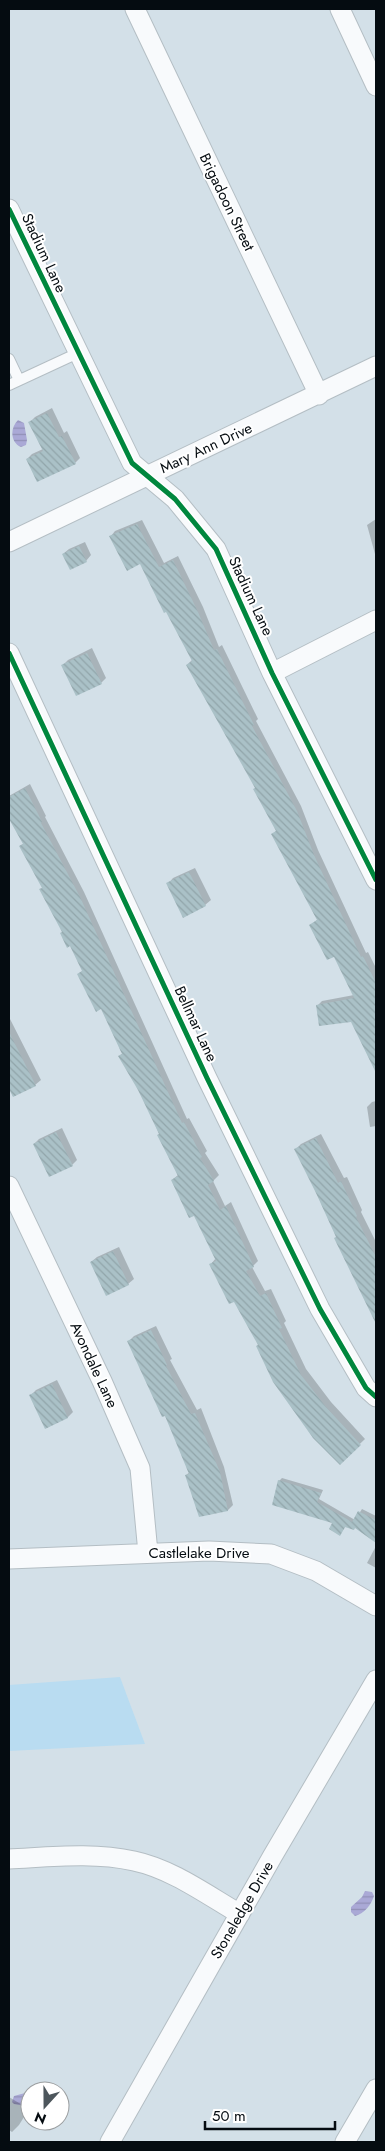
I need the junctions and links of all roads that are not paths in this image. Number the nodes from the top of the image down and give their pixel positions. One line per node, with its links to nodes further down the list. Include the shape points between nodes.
1 (135, 9): 10 (street, Brigadoon Street)
2 (340, 9): 3 (street)
3 (376, 86)
4 (9, 209): 5 (street, Stadium Lane)
5 (78, 353): 8 (lane); 11 (street, Stadium Lane, via 132,463)
6 (9, 359): 8 (lane)
7 (376, 366): 10 (street, Mary Ann Drive)
8 (19, 380): 9 (lane)
9 (9, 385)
10 (320, 395): 11 (street, Mary Ann Drive)
11 (148, 476): 12 (street, Mary Ann Drive); 15 (street, Stadium Lane, via 175,500 216,549)
12 (9, 542)
13 (376, 620): 15 (street)
14 (9, 652): 18 (street, Bellmar Lane, via 207,1078 320,1309 366,1388)
15 (272, 673): 16 (street, Stadium Lane)
16 (375, 875)
17 (9, 1186): 19 (street, Avondale Lane, via 140,1468)
18 (376, 1397)
19 (148, 1553): 20 (street, Castlelake Drive); 21 (street, Castlelake Drive, via 210,1551 271,1554 316,1571)
20 (9, 1558)
21 (376, 1606)
22 (376, 1680): 24 (street, Stoneledge Drive)
23 (9, 1859): 24 (street, via 86,1855 135,1861 172,1875)
24 (240, 1914): 26 (street, Stoneledge Drive)
25 (376, 2089): 27 (street)
26 (110, 2142)
27 (346, 2142)

